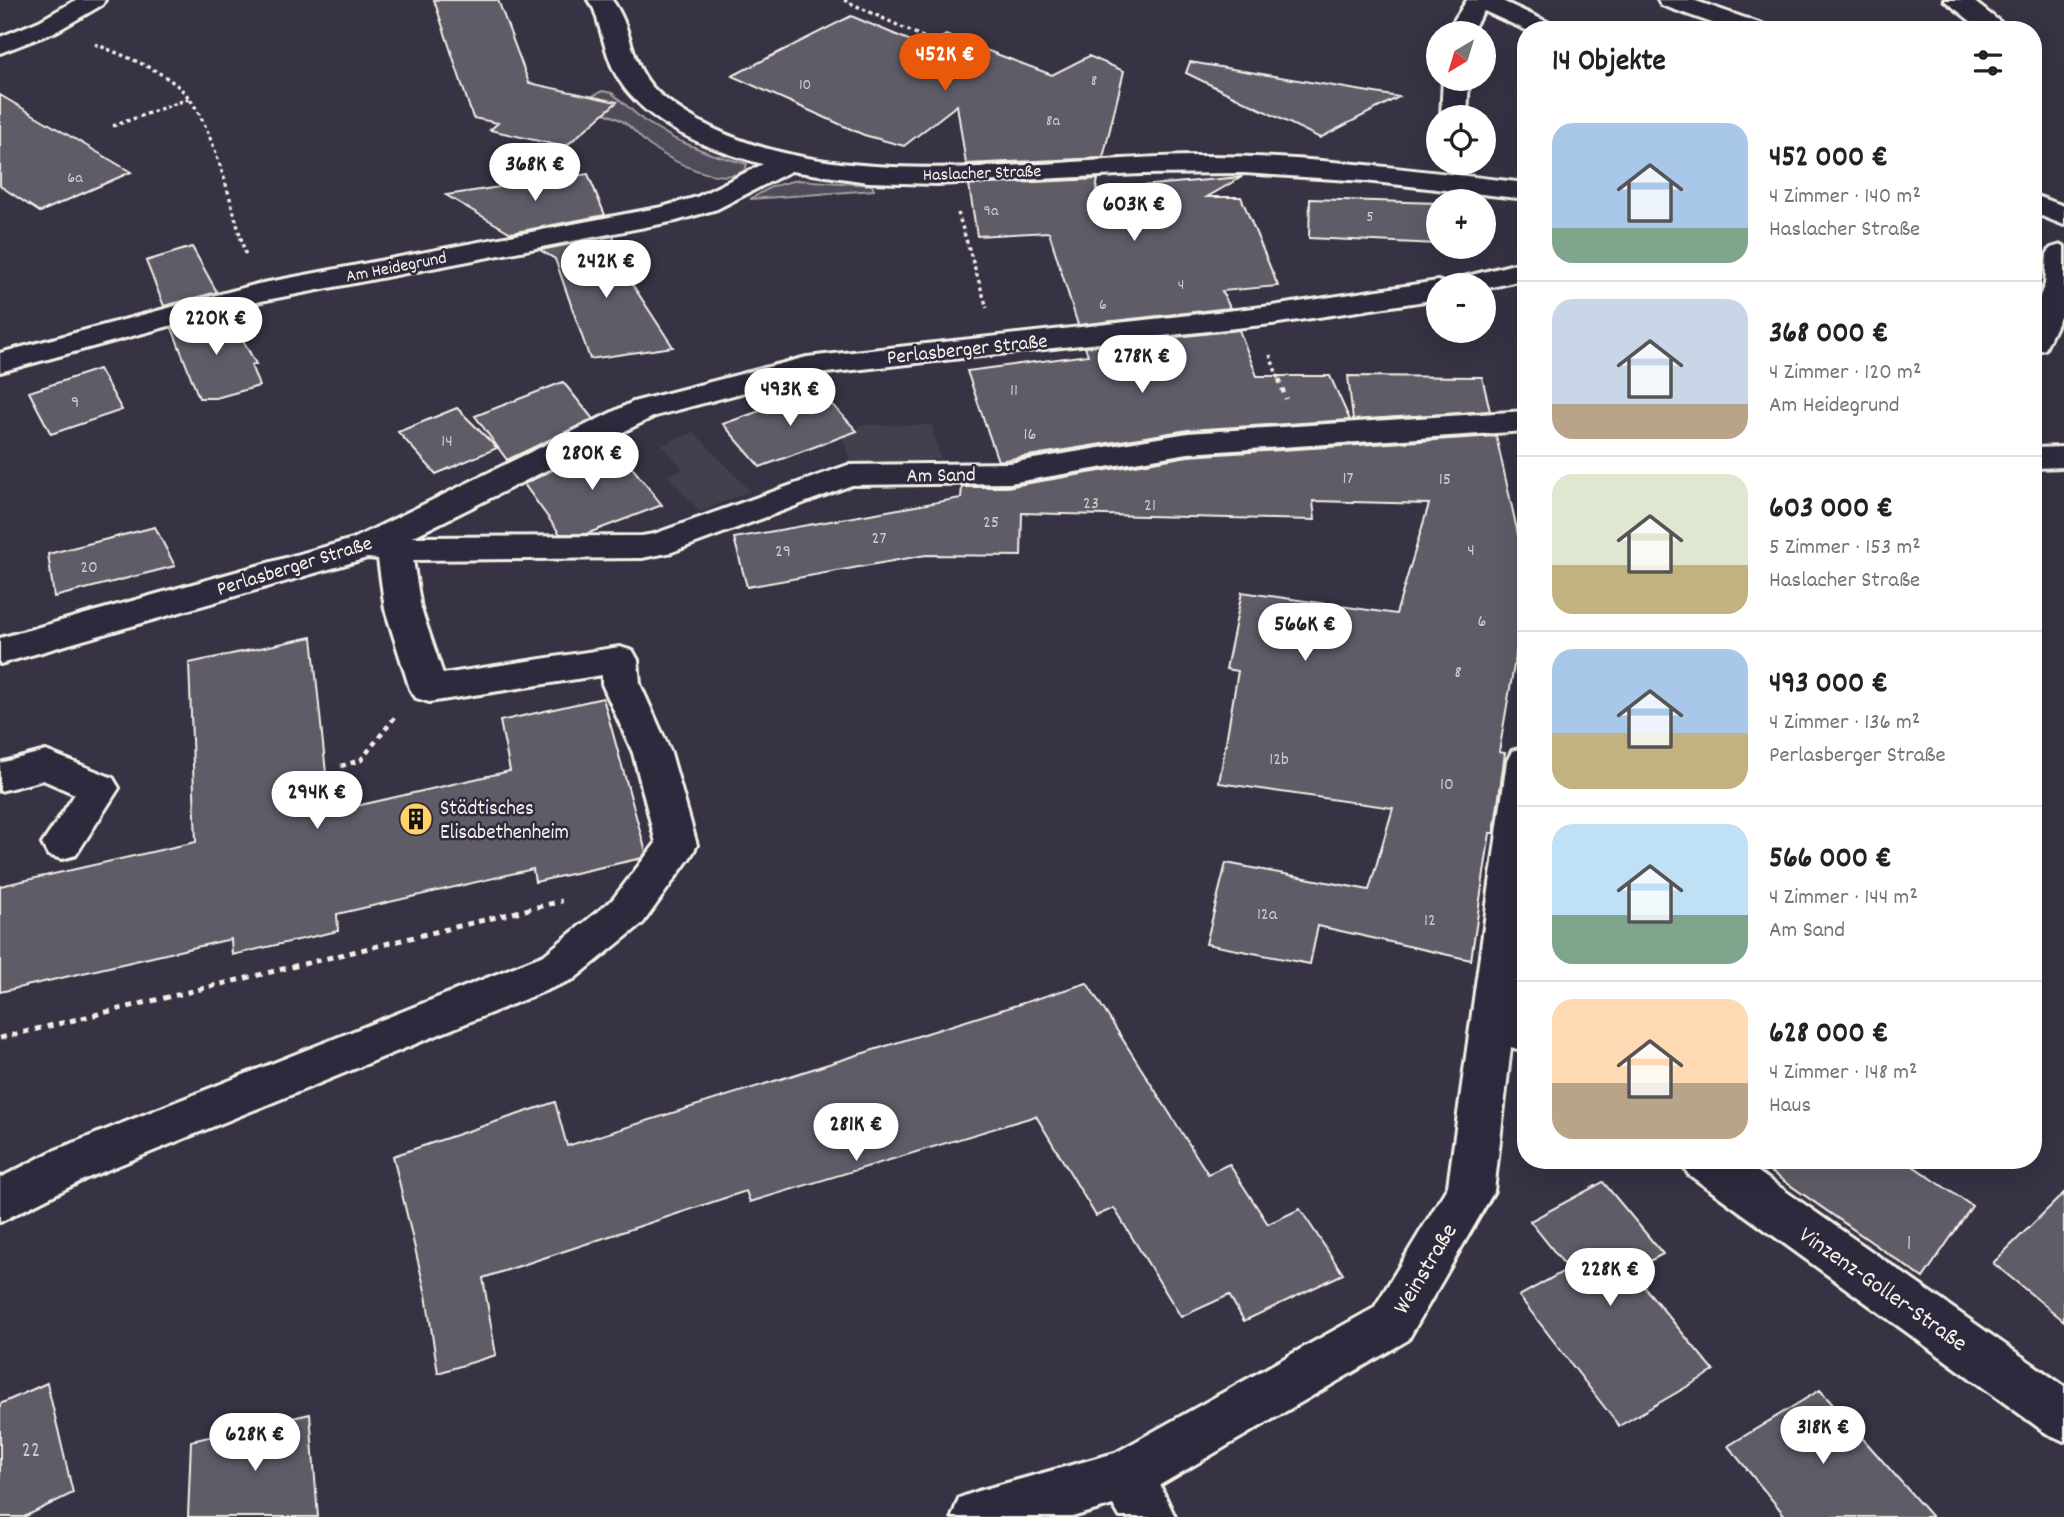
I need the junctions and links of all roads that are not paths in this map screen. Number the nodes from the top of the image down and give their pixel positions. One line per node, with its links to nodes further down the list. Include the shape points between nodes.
1 (93, 0): 10 (street)
2 (600, 0): 11 (street, Haslacher Straße, via 631,78 648,97 703,135)
3 (1479, 0): 6 (street); 7 (street)
4 (1670, 0): 8 (street)
5 (1956, 0): 9 (street)
6 (1464, 21)
7 (1525, 21)
8 (1730, 21)
9 (1982, 21)
10 (0, 46)
11 (788, 162): 12 (street, Haslacher Straße, via 881,175 1163,164); 22 (street, Am Heidegrund, via 707,203 666,215 258,293)
12 (1426, 172)
13 (1460, 175): 14 (street, Haslacher Straße)
14 (1517, 189)
15 (2042, 207): 16 (street)
16 (2064, 217)
17 (2053, 253): 21 (street, via 2060,284)
18 (1517, 272): 19 (street)
19 (1496, 278)
20 (1426, 292): 26 (street, Perlasberger Straße, via 1272,315 807,366 645,409)
21 (2042, 325)
22 (0, 363)
23 (1517, 423): 26 (street, Am Sand, via 1188,443 1010,473 848,475 642,547)
24 (2064, 457): 25 (street)
25 (2042, 458)
26 (379, 548): 27 (street, Perlasberger Straße); 33 (street, via 429,688 620,660 621,684 652,753 677,845 628,911 559,967 69,1165)
27 (0, 651)
28 (0, 777): 29 (street, via 46,765 99,788)
29 (62, 844)
30 (1517, 908): 31 (street, Weinstraße)
31 (1510, 1022): 35 (street, Weinstraße, via 1471,1191 1391,1324)
32 (1717, 1169): 34 (street, Vinzenz-Goller-Straße)
33 (0, 1201)
34 (2064, 1416)
35 (1137, 1496): 36 (street, Weinstraße)
36 (978, 1517)

